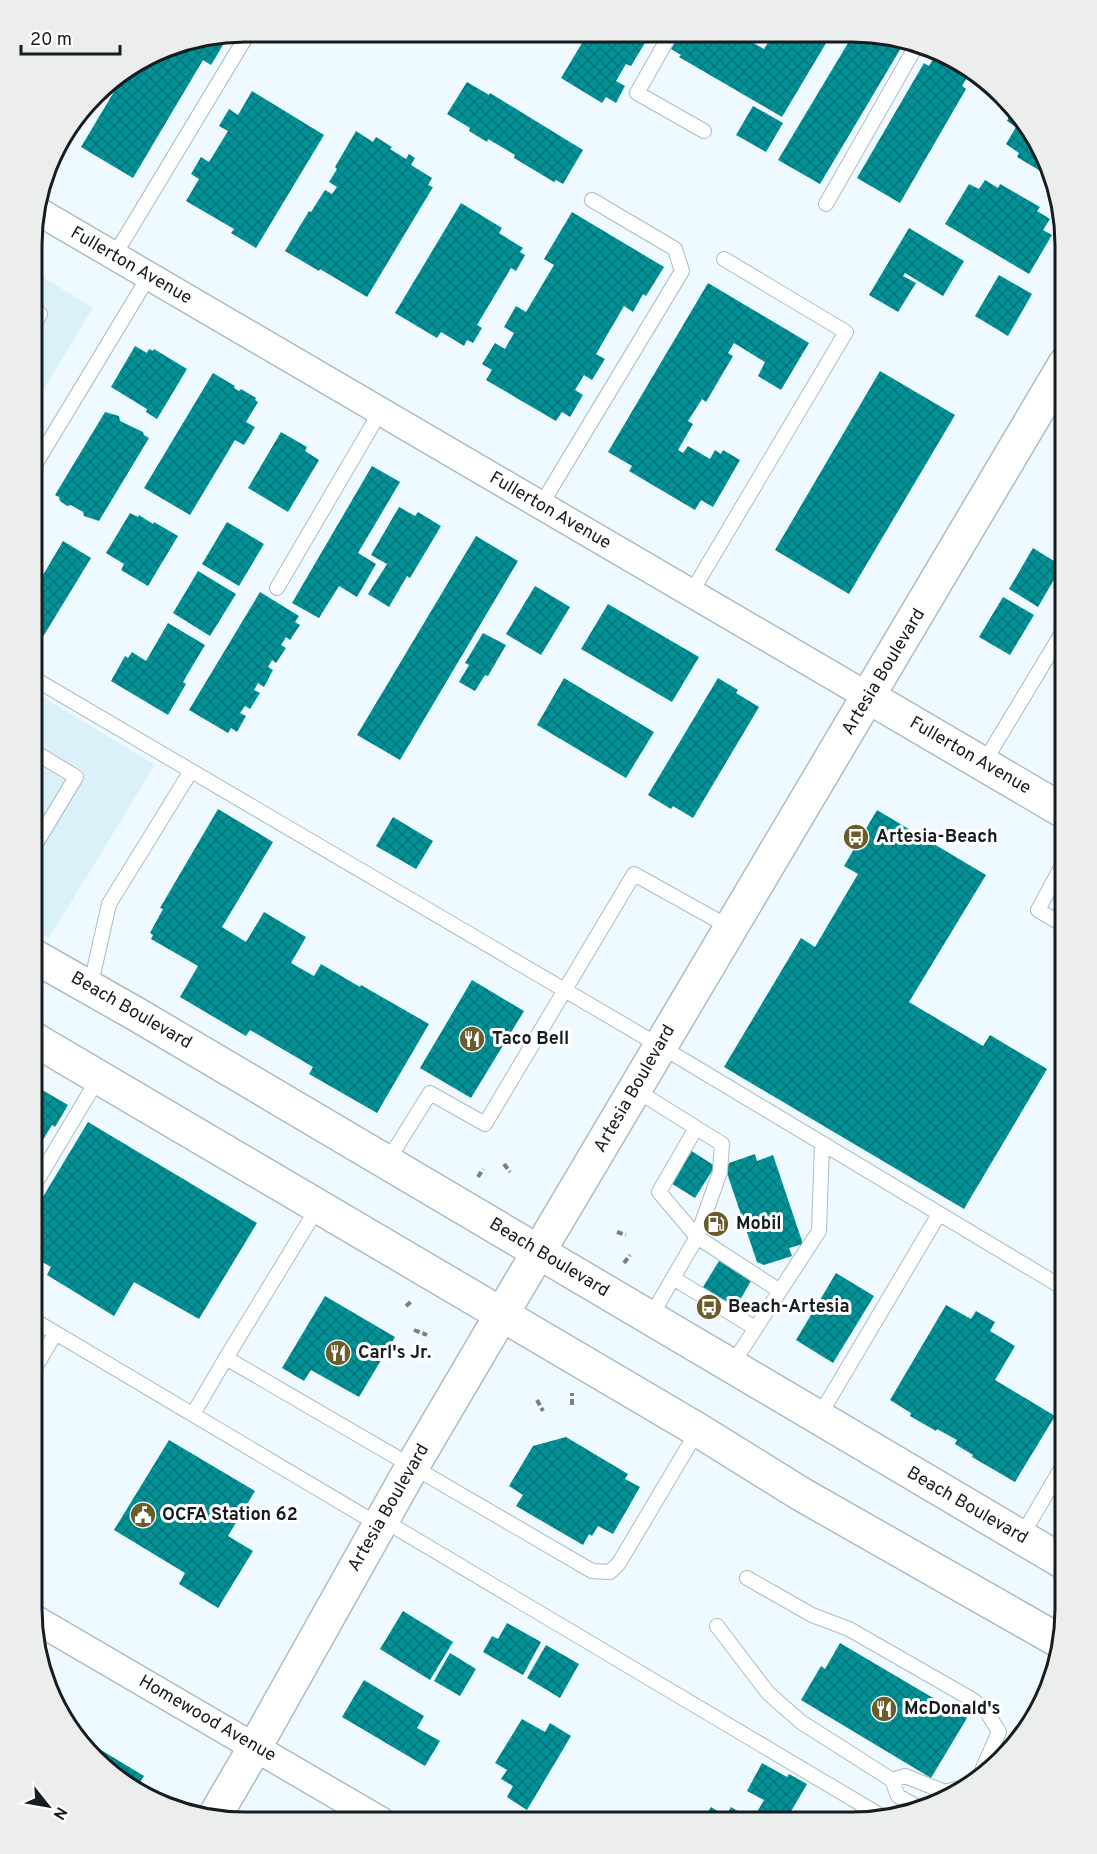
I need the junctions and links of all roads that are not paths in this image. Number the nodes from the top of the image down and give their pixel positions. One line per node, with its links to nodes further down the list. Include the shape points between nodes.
1 (243, 42): 8 (lane)
2 (666, 42): 4 (lane, via 637,93)
3 (913, 52): 6 (lane)
4 (704, 131)
5 (592, 200): 14 (lane, via 675,249 682,271)
6 (826, 204)
7 (44, 215): 8 (street, Fullerton Avenue)
8 (114, 256): 10 (street, Fullerton Avenue)
9 (724, 259): 16 (lane, via 846,332)
10 (148, 276): 12 (street, Fullerton Avenue); 13 (lane)
11 (1055, 381): 19 (main road, Artesia Boulevard)
12 (380, 411): 14 (street, Fullerton Avenue); 15 (lane)
13 (42, 453)
14 (541, 505): 16 (street, Fullerton Avenue)
15 (277, 588)
16 (691, 593): 19 (street, Fullerton Avenue)
17 (1055, 645): 21 (lane)
18 (42, 683): 22 (lane)
19 (869, 697): 21 (main road, Fullerton Avenue); 27 (main road, Artesia Boulevard)
20 (42, 756): 24 (lane, via 76,777)
21 (983, 764): 23 (main road, Fullerton Avenue)
22 (191, 771): 29 (lane, via 109,904); 30 (lane)
23 (1055, 806)
24 (42, 833)
25 (1055, 879): 26 (lane, via 1038,910)
26 (1055, 920)
27 (731, 928): 30 (lane, via 634,874); 32 (main road, Artesia Boulevard)
28 (42, 961): 29 (main road, Beach Boulevard)
29 (90, 988): 37 (main road, Beach Boulevard)
30 (565, 990): 32 (lane); 37 (lane, via 485,1124 430,1093)
31 (42, 1044): 33 (main road)
32 (660, 1046): 34 (main road, Artesia Boulevard); 36 (lane)
33 (99, 1077): 38 (lane); 39 (main road)
34 (634, 1089): 35 (lane); 42 (main road, Artesia Boulevard)
35 (696, 1128): 41 (lane, via 722,1144 720,1172); 41 (lane, via 659,1192)
36 (822, 1143): 40 (lane); 45 (lane, via 819,1231)
37 (387, 1162): 42 (main road, Beach Boulevard)
38 (42, 1172)
39 (318, 1207): 46 (main road); 52 (lane)
40 (939, 1214): 44 (lane); 55 (lane)
41 (697, 1237): 43 (lane); 45 (lane)
42 (539, 1251): 46 (main road, Artesia Boulevard); 47 (main road, Beach Boulevard)
43 (673, 1278): 47 (lane); 49 (lane)
44 (1055, 1283)
45 (780, 1291): 49 (lane)
46 (502, 1316): 56 (main road); 57 (main road, Artesia Boulevard)
47 (650, 1318): 53 (main road, Beach Boulevard)
48 (42, 1326): 50 (lane)
49 (755, 1328): 53 (lane)
50 (55, 1334): 51 (lane); 54 (lane)
51 (42, 1356)
52 (226, 1358): 54 (lane); 57 (lane)
53 (731, 1366): 55 (main road, Beach Boulevard)
54 (193, 1414): 59 (lane)
55 (818, 1418): 60 (main road, Beach Boulevard)
56 (698, 1430): 57 (lane, via 610,1572 592,1571); 65 (main road, via 801,1494)
57 (412, 1467): 59 (main road, Artesia Boulevard)
58 (1055, 1479): 60 (lane)
59 (381, 1523): 66 (main road, Artesia Boulevard); 72 (lane)
60 (1021, 1538): 61 (main road, Beach Boulevard)
61 (1055, 1557)
62 (747, 1578): 67 (lane, via 812,1615 849,1629 973,1700 999,1732)
63 (43, 1624): 66 (street, Homewood Avenue)
64 (717, 1626): 68 (lane, via 768,1693 801,1722)
65 (1053, 1637)
66 (255, 1747): 71 (main road, Artesia Boulevard); 73 (street, Homewood Avenue)
67 (985, 1762)
68 (892, 1780): 69 (lane, via 905,1776); 70 (lane, via 898,1796)
69 (942, 1791)
70 (910, 1803)
71 (218, 1810)
72 (873, 1811)
73 (366, 1812)

